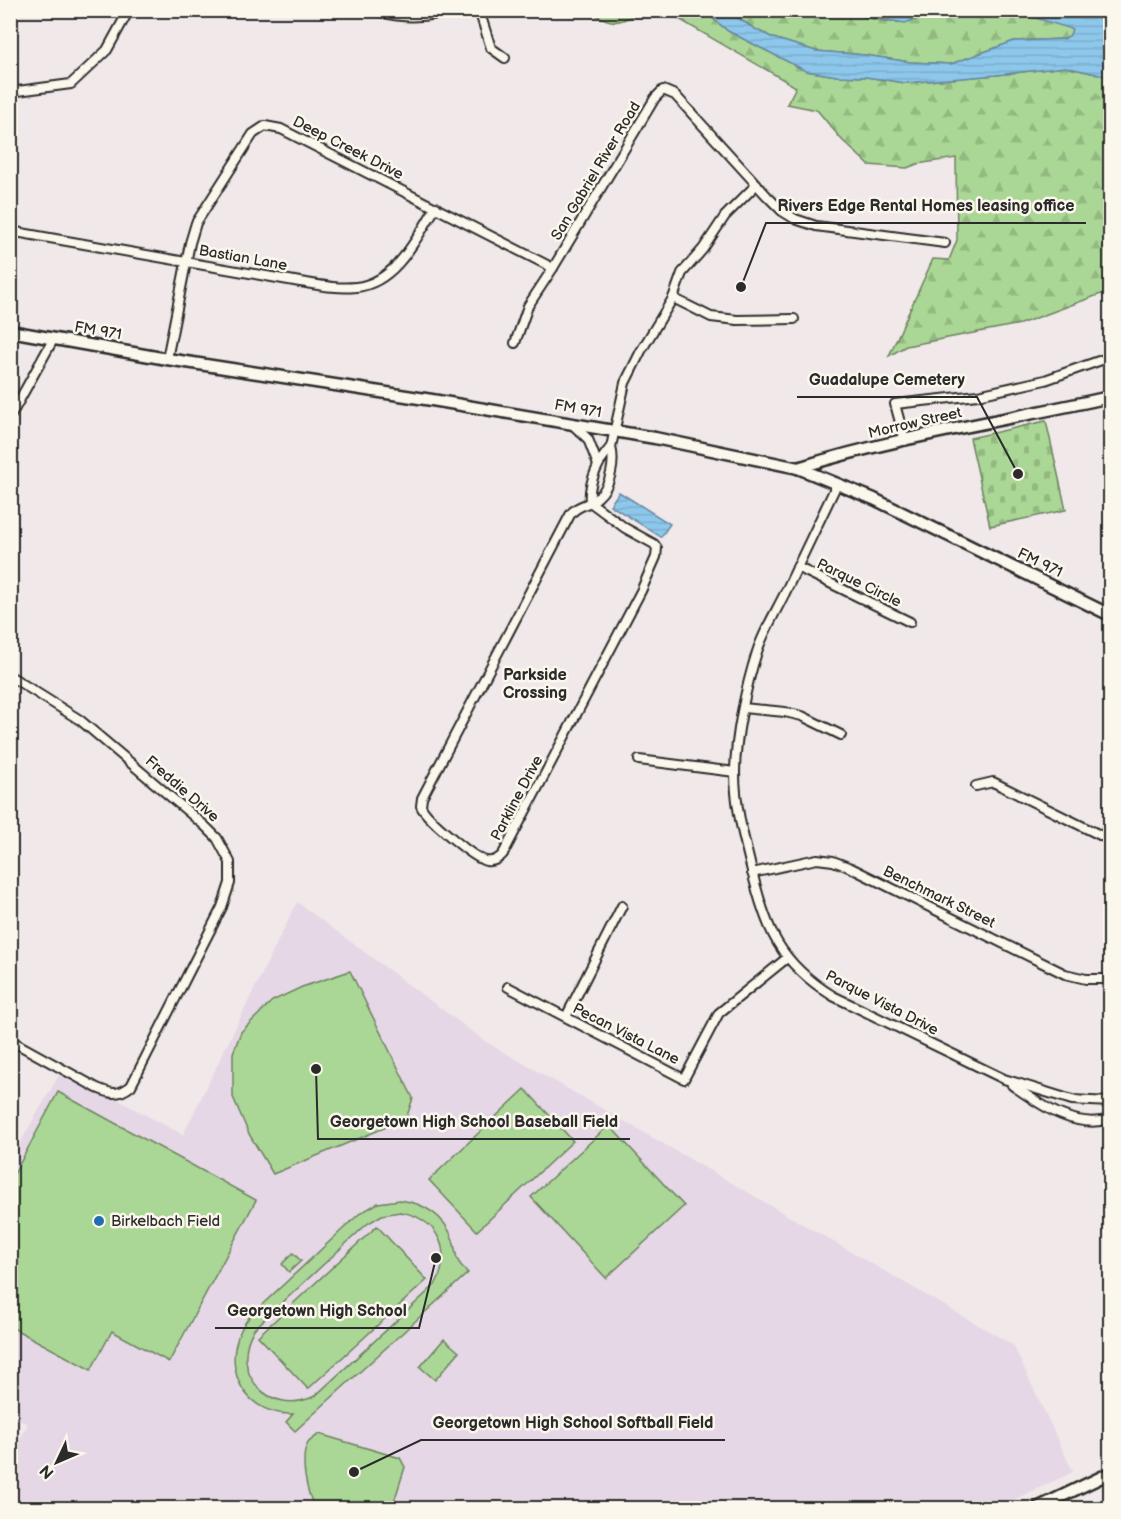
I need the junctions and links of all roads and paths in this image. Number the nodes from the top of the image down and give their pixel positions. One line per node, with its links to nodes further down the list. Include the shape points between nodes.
1 (129, 10): 6 (street, via 107,50 71,84)
2 (375, 10): 3 (street, via 411,17)
3 (459, 10)
4 (479, 10): 5 (street, via 491,48)
5 (505, 58)
6 (10, 92)
7 (757, 184): 10 (street, San Gabriel River Road, via 782,211 816,226); 12 (street, San Gabriel River Road, via 675,95 663,90); 13 (street, Parkline Drive, via 733,207 687,265)
8 (436, 207): 11 (street, Bastian Lane, via 395,267 378,280 359,287 339,288); 11 (street, Deep Creek Drive, via 281,129 265,126 253,134 196,223); 12 (street, Deep Creek Drive)
9 (10, 231): 11 (street, Bastian Lane)
10 (945, 243)
11 (186, 262): 19 (street, Deep Creek Drive)
12 (553, 268): 17 (street, San Gabriel River Road, via 528,306)
13 (672, 298): 14 (street, via 711,317); 23 (street, Parkline Drive, via 626,383)
14 (794, 319)
15 (10, 331): 16 (main road, FM 971 / FM 971)
16 (54, 338): 19 (main road, FM 971 / FM 971); 21 (street)
17 (515, 343)
18 (1110, 357): 24 (street, via 1045,380 978,394 895,404)
19 (167, 359): 22 (main road, FM 971 / FM 971)
20 (1110, 397): 24 (main road, Morrow Street)
21 (10, 417)
22 (572, 424): 23 (main road, FM 971 / FM 971); 26 (street, via 588,439)
23 (614, 431): 25 (street, Parkline Drive); 27 (main road, FM 971 / FM 971)
24 (905, 441): 27 (main road, Morrow Street)
25 (611, 447): 26 (street, Parkline Drive); 29 (street, Parkline Drive, via 611,472 598,497)
26 (598, 465): 29 (street, Parkline Drive, via 589,489)
27 (798, 468): 28 (main road, FM 971 / FM 971)
28 (837, 484): 30 (street, Parque Vista Drive); 31 (main road, FM 971 / FM 971)
29 (590, 502): 29 (street, Parkline Drive, via 654,544 656,557 503,854 487,861 469,851 427,815 421,806 422,798 570,515)
30 (797, 567): 32 (street, Parque Circle); 34 (street, Parque Vista Drive, via 757,650)
31 (1110, 615)
32 (910, 622)
33 (10, 676): 46 (street, Freddie Drive, via 80,720 205,826 230,862 230,883 222,907 131,1086 110,1094)
34 (743, 708): 35 (street, via 802,716); 37 (street, Parque Vista Drive)
35 (841, 735)
36 (639, 760): 37 (street)
37 (735, 772): 40 (street, Parque Vista Drive, via 737,804)
38 (976, 786): 39 (street, via 993,782)
39 (1110, 840)
40 (752, 873): 42 (street, Parque Vista Drive, via 764,917); 43 (street, Benchmark Street, via 817,859 833,861 1065,975 1086,980)
41 (622, 906): 45 (street)
42 (787, 958): 45 (street, Pecan Vista Lane, via 719,1013 684,1079); 47 (street, Parque Vista Drive, via 813,984 833,996)
43 (1110, 979)
44 (508, 987): 45 (street, Pecan Vista Lane)
45 (566, 1017)
46 (10, 1040)
47 (1004, 1079): 48 (street, Parque Vista Drive, via 1057,1097); 49 (street, Parque Vista Drive, via 1076,1121)
48 (1110, 1102)
49 (1110, 1119)
50 (1110, 1473): 51 (main road)
51 (1037, 1509)

